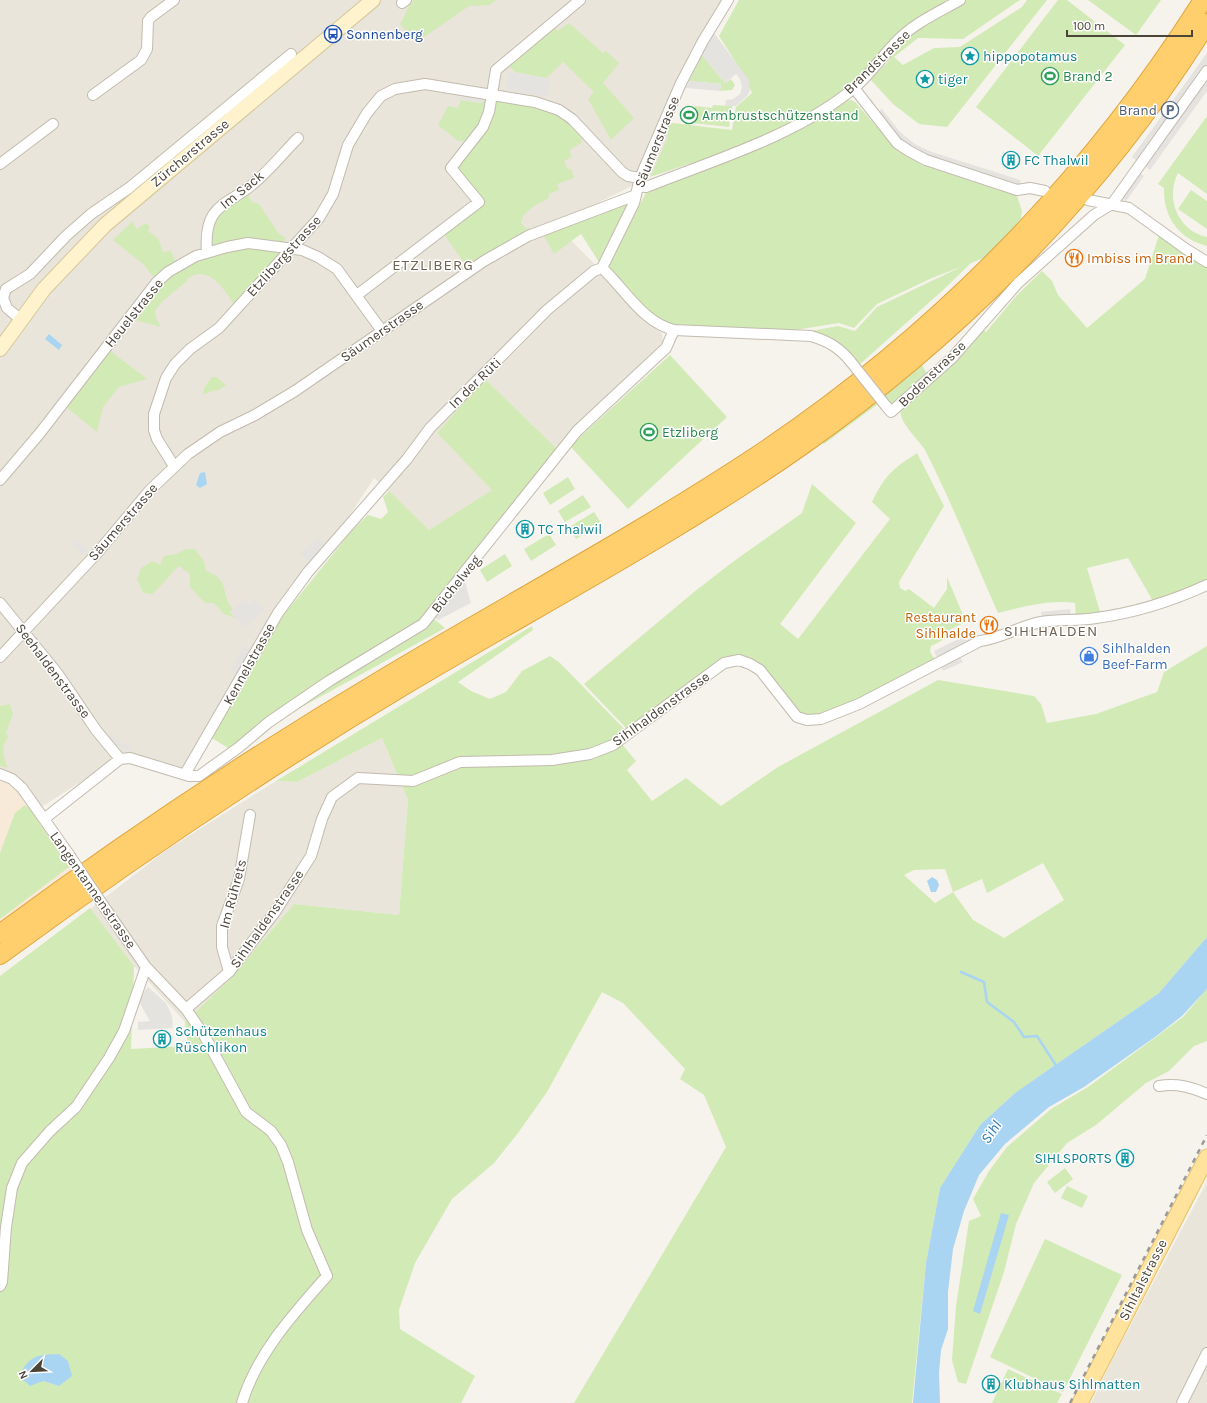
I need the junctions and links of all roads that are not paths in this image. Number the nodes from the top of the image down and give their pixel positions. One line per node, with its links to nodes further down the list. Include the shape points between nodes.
1 (373, 0): 25 (main road, Zürcherstrasse, via 111,219 65,266)
2 (580, 0): 12 (street, via 496,70)
3 (728, 0): 16 (street, Säumerstrasse, via 681,83)
4 (960, 0): 10 (street, Brandstrasse, via 897,40)
5 (1203, 0): 41 (highway, via 1126,112 1048,205 962,293 856,384 770,447 679,505 259,754 122,846)
6 (170, 1): 11 (street, via 148,21 147,49 141,60)
7 (1207, 23): 42 (highway, via 1137,125 1045,234 940,336 843,416 689,519 418,678 261,774 141,854)
8 (290, 54): 25 (street, Zürcherstrasse, via 129,188 91,214 30,274 6,289 2,298 4,303)
9 (1207, 71): 19 (street, Bodenstrasse)
10 (854, 88): 16 (street, Brandstrasse, via 809,118 772,137 646,186); 17 (street, via 897,143 920,157 1017,190 1030,188)
11 (93, 94)
12 (492, 95): 16 (street, Etzlibergstrasse, via 535,102 559,110 572,119); 20 (street, Etzlibergstrasse, via 425,84 387,91 367,113 348,145 338,180 326,208); 24 (street, via 483,127 451,168 479,202)
13 (53, 124): 15 (street)
14 (298, 138): 21 (street, Im Sack, via 255,183 220,207 213,215 208,227)
15 (0, 164)
16 (638, 186): 23 (street); 27 (street, Säumerstrasse, via 528,236 484,261)
17 (1045, 191)
18 (1088, 200): 19 (street)
19 (1112, 204): 22 (street, via 1129,208); 26 (street, Bodenstrasse, bridge, via 1094,215 1018,284 952,358 891,412 851,362 826,341 811,336)
20 (291, 250): 21 (street, Heuelstrasse, via 248,243); 24 (street, Heuelstrasse, via 309,252 329,263); 29 (street, Etzlibergstrasse, via 219,328 182,356 166,378 154,414 154,430)
21 (207, 252): 30 (street, Heuelstrasse, via 180,264 156,283)
22 (1207, 262)
23 (602, 268): 26 (street, Bodenstrasse, via 652,320); 31 (street, In der Rüti, via 594,271 547,310 466,390 430,428 407,459)
24 (357, 295): 27 (street, Heuelstrasse)
25 (20, 319): 28 (main road, Zürcherstrasse)
26 (674, 330): 38 (street, Büchelweg, via 666,348 577,431 423,624 329,681 269,722 199,776)
27 (382, 331): 29 (street, Säumerstrasse, via 273,405 205,442)
28 (0, 349)
29 (174, 466): 34 (street, Säumerstrasse)
30 (0, 480)
31 (320, 558): 38 (street, Kennelstrasse, via 278,612)
32 (1207, 585): 44 (street, Sihlhaldenstrasse, via 1181,597 1126,613 1042,622 980,642 859,704 821,719 807,720 797,717 760,670 739,660 724,663 613,745 590,754 552,760 460,762 413,781 358,778 332,797 311,856 275,912)
33 (0, 603): 34 (street, Seehaldenstrasse)
34 (23, 631): 35 (street, Säumerstrasse); 36 (street, Seehaldenstrasse, via 54,668 96,730)
35 (0, 657)
36 (120, 759): 38 (street, via 130,758); 40 (street)
37 (0, 774): 40 (street, Langentannenstrasse, via 12,779 22,788)
38 (185, 774)
39 (250, 815): 44 (street, Im Rührets, via 239,879 222,926 222,947)
40 (44, 819): 43 (street, Langentannenstrasse, bridge)
41 (0, 934)
42 (1, 955)
43 (146, 967): 45 (street, Langentannenstrasse); 49 (street, via 124,1031 76,1107 22,1163 12,1188)
44 (229, 972): 45 (street, Sihlhaldenstrasse)
45 (186, 1009): 51 (street, Langentannenstrasse, via 246,1112 271,1131 282,1145 307,1230 327,1276 277,1335 246,1389)
46 (1159, 1086): 47 (street, via 1182,1085)
47 (1207, 1094)
48 (1207, 1157): 52 (main road, Sihltalstrasse)
49 (0, 1286)
50 (1207, 1353): 53 (street)
51 (242, 1403)
52 (1080, 1403)
53 (1182, 1403)

